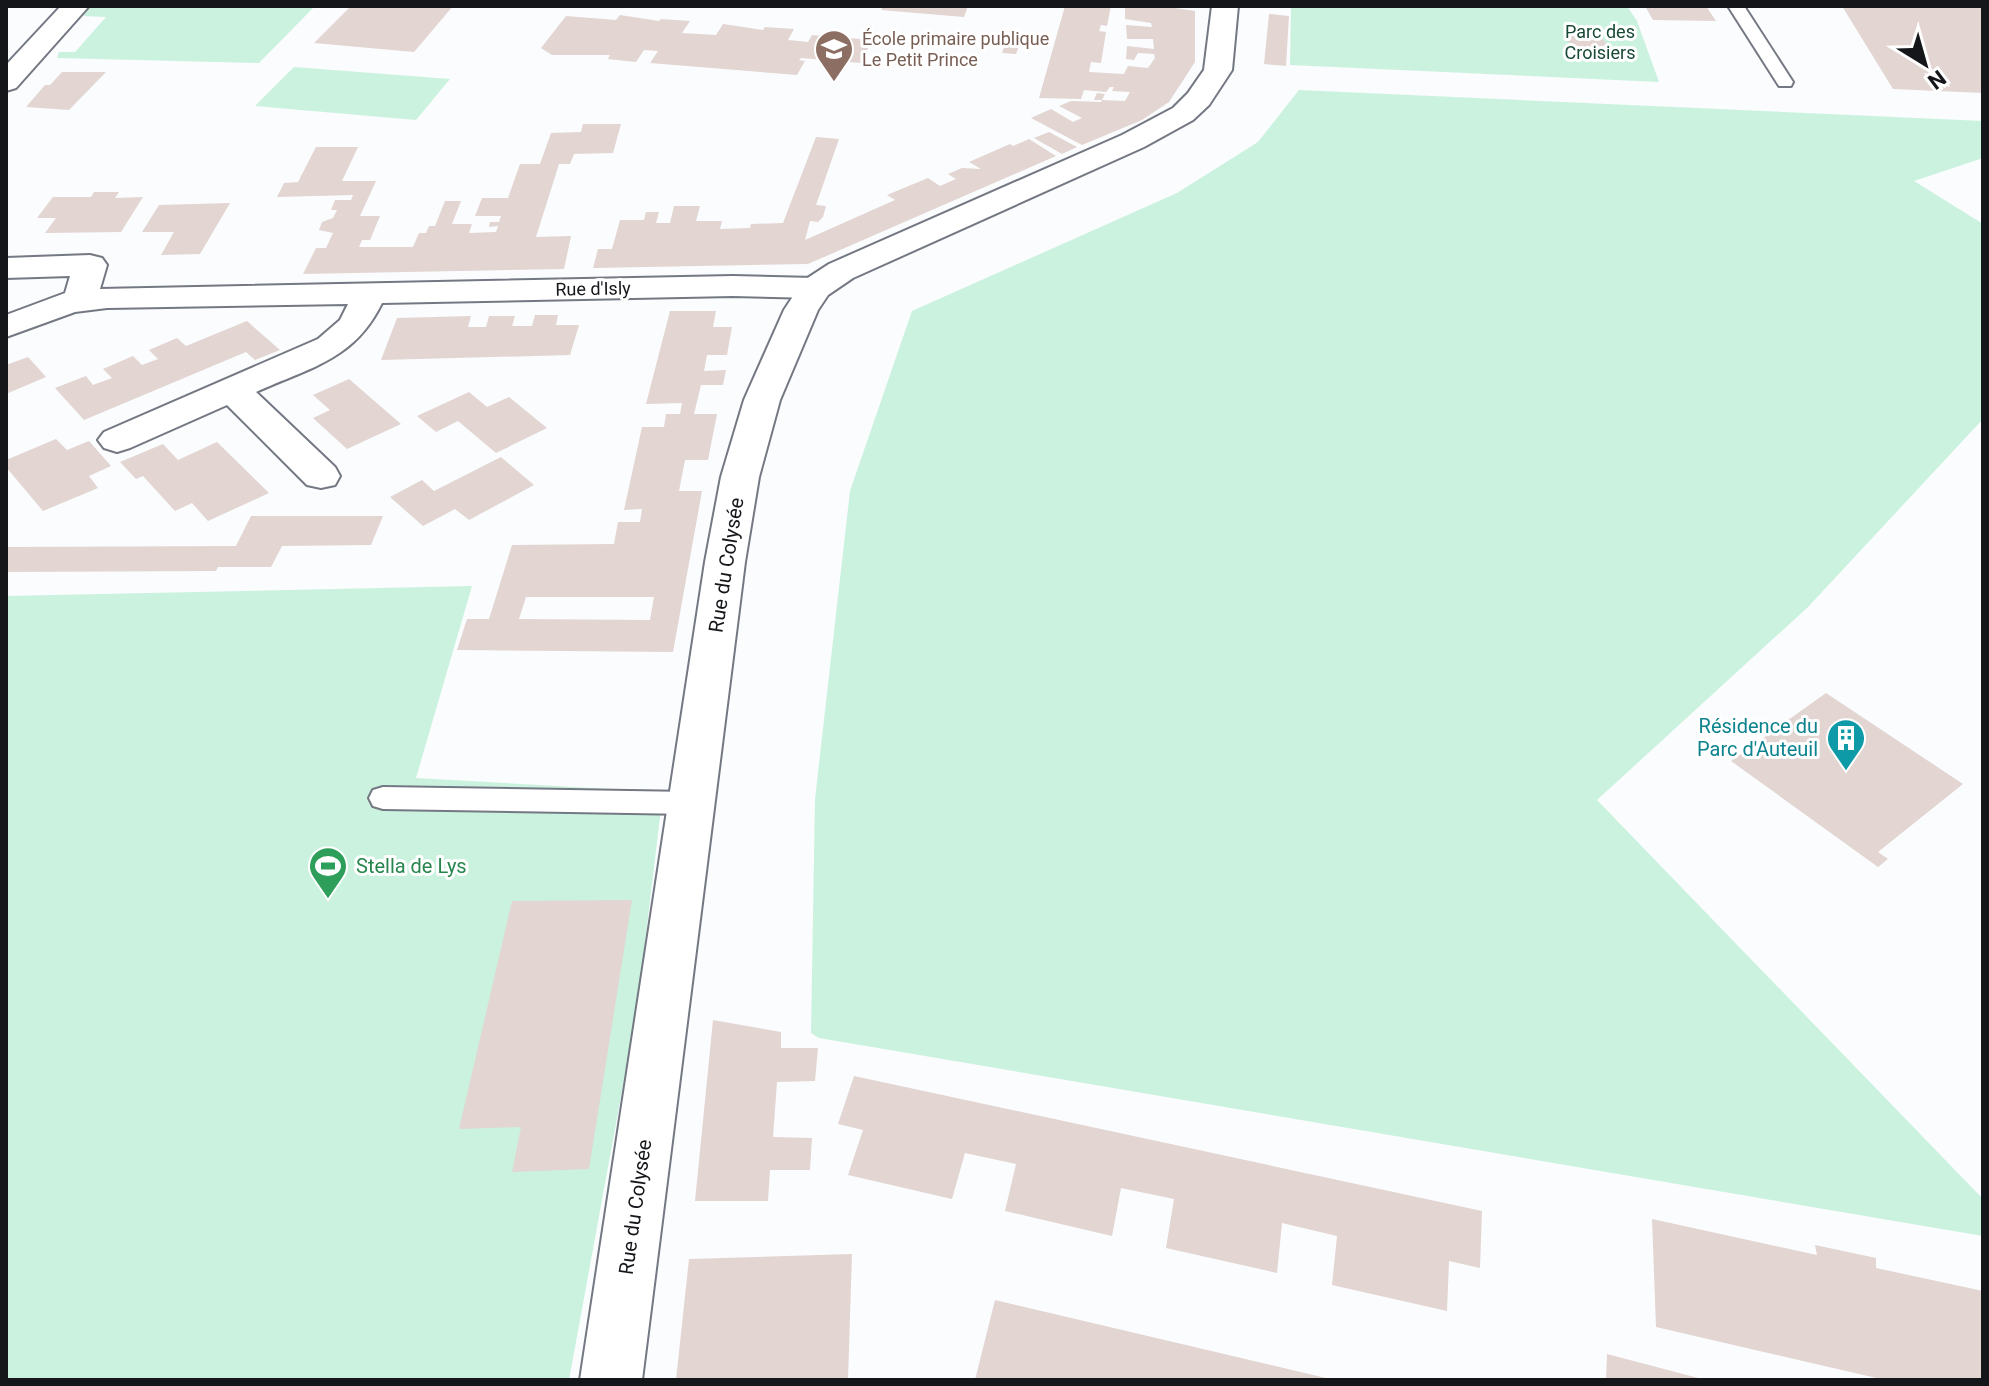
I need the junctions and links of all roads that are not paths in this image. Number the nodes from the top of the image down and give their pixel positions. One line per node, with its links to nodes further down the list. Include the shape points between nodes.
1 (76, 6): 4 (street)
2 (1225, 6): 7 (street, Rue du Colysée, via 1218,70 1183,114 880,252)
3 (1736, 6): 5 (lane)
4 (6, 82)
5 (1785, 82)
6 (6, 268): 9 (street, via 90,265)
7 (815, 288): 8 (street, Rue d'Isly); 15 (street, Rue du Colysée, via 762,400 740,477)
8 (371, 292): 9 (street, Rue d'Isly); 11 (street, via 343,336 312,356)
9 (80, 301): 10 (street, Rue d'Isly)
10 (6, 327)
11 (233, 390): 12 (street); 13 (street)
12 (117, 440)
13 (321, 476)
14 (383, 798): 15 (lane)
15 (690, 803): 16 (street, Rue du Colysée)
16 (611, 1380)

